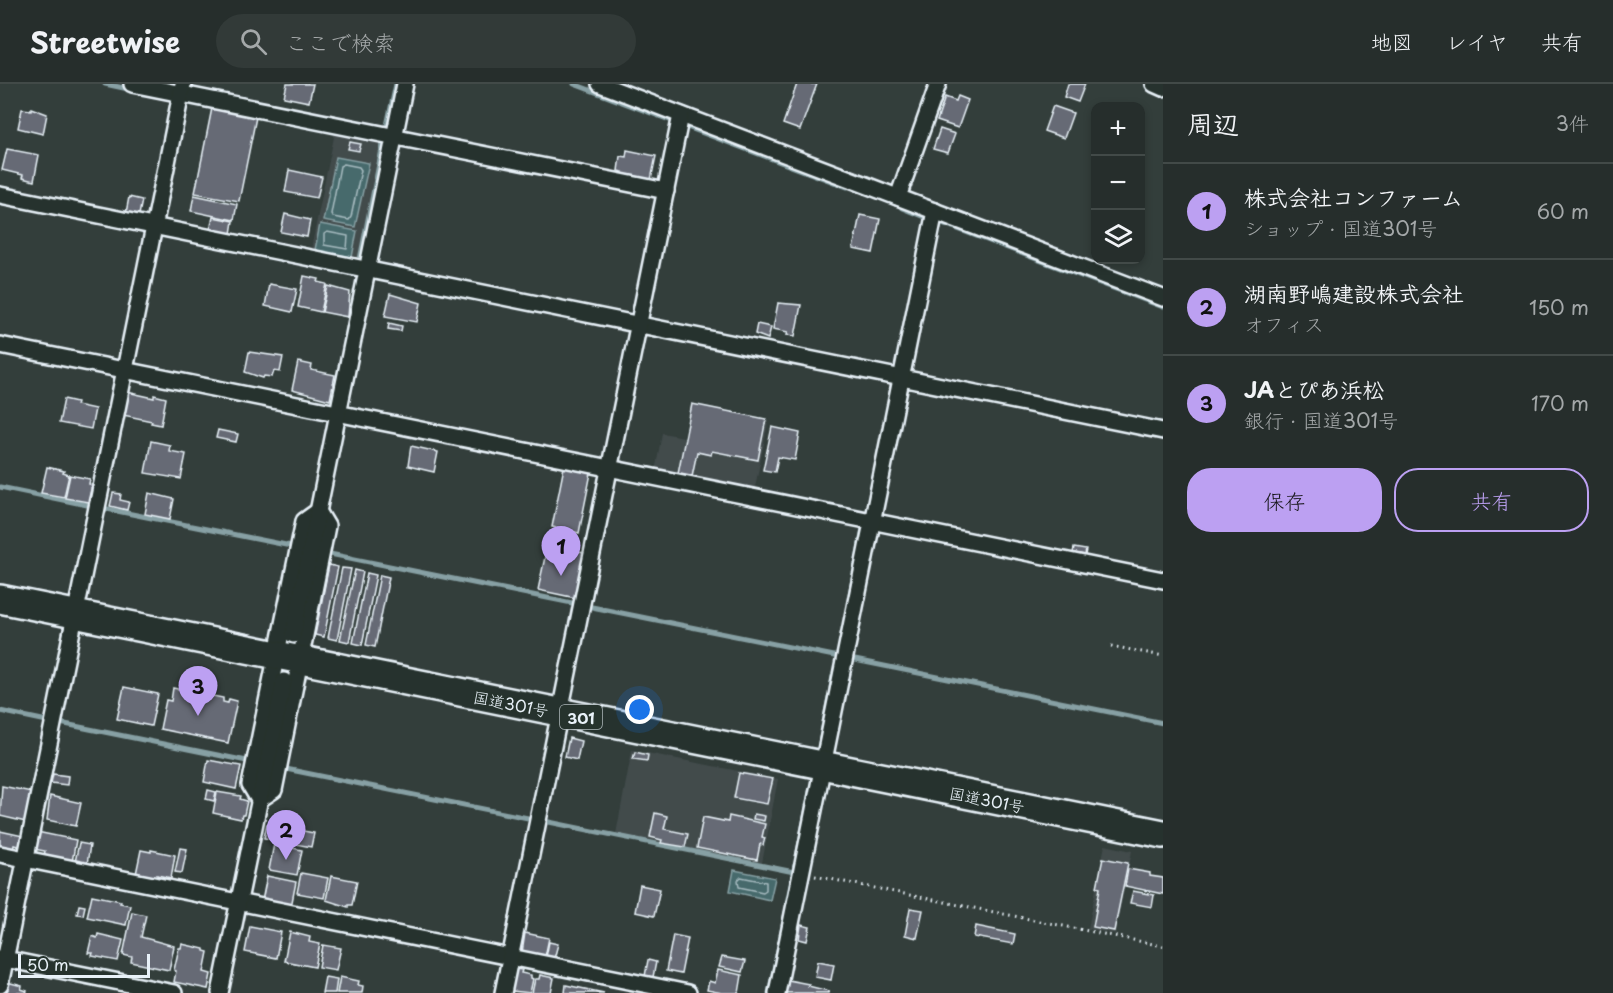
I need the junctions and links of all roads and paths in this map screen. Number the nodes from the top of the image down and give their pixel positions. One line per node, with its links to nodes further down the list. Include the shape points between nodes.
1 (132, 84): 7 (street)
2 (405, 84): 9 (street)
3 (600, 84): 8 (street)
4 (938, 84): 12 (street)
5 (1154, 84): 6 (street)
6 (1163, 88)
7 (182, 89): 9 (street); 14 (street)
8 (681, 115): 10 (street); 12 (street)
9 (394, 137): 10 (street); 15 (street)
10 (666, 191): 17 (street)
11 (0, 195): 14 (street)
12 (898, 197): 13 (street)
13 (935, 211): 16 (street); 20 (street)
14 (154, 226): 15 (street); 19 (street)
15 (367, 270): 17 (street); 21 (street)
16 (1163, 298)
17 (639, 325): 20 (street); 23 (street)
18 (0, 345): 19 (street)
19 (125, 370): 21 (street); 28 (street)
20 (901, 378): 22 (street); 25 (street)
21 (338, 413): 23 (street); 24 (street)
22 (1163, 431)
23 (610, 468): 25 (street); 33 (street)
24 (318, 511): 30 (street); 30 (street, via 327,526); 30 (street, via 304,521)
25 (872, 521): 26 (street); 34 (street)
26 (1163, 580)
27 (0, 599): 28 (highway, 国道301号 / 301)
28 (75, 615): 30 (highway, 国道301号 / 301); 38 (street)
29 (1111, 646): 31 (path)
30 (290, 650): 33 (highway, 国道301号 / 301); 35 (street, via 274,790); 35 (street, via 250,785)
31 (1163, 656)
32 (284, 681): 35 (street)
33 (560, 713): 34 (highway, 国道301号 / 301); 42 (street)
34 (823, 766): 36 (highway, 国道301号 / 301); 39 (street)
35 (260, 800): 40 (street)
36 (1163, 834)
37 (0, 854): 38 (street)
38 (26, 859): 40 (street); 43 (street)
39 (801, 873): 41 (path); 49 (street)
40 (239, 902): 42 (street); 46 (street)
41 (1163, 946)
42 (511, 957): 47 (street); 48 (street)
43 (3, 958): 44 (street); 45 (street)
44 (0, 985)
45 (174, 993)
46 (220, 993)
47 (503, 993)
48 (688, 993)
49 (777, 993)

